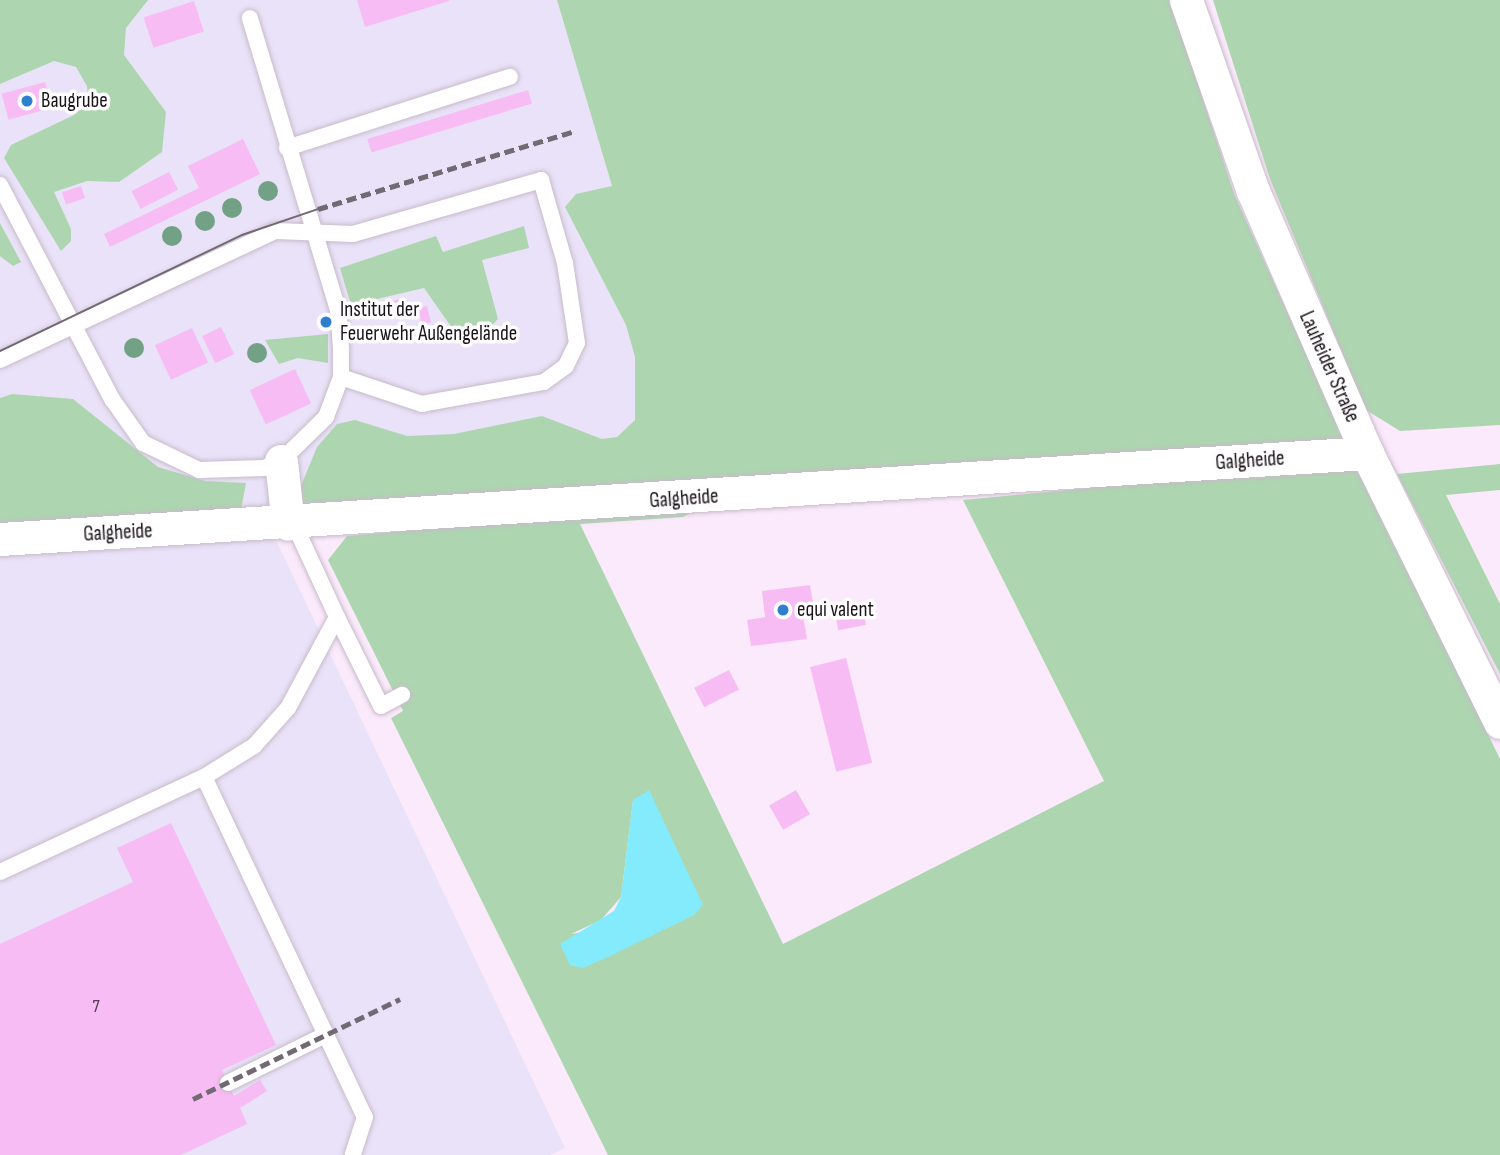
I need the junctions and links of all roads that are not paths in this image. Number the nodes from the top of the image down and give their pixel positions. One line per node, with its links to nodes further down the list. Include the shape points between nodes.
1 (1186, 0): 10 (street, Lauheider Straße, via 1252,191)
2 (250, 18): 4 (lane)
3 (510, 77): 4 (lane)
4 (287, 148): 6 (lane)
5 (0, 185): 7 (lane)
6 (310, 229): 7 (lane, via 276,231 239,244); 9 (lane, via 338,310); 9 (lane, via 353,234 541,180 565,263 577,343 566,366 544,382 422,404)
7 (73, 324): 8 (lane); 11 (lane, via 143,443 199,470 264,468)
8 (0, 360)
9 (341, 377): 11 (lane, via 326,417)
10 (1367, 453): 12 (street, Galgheide); 16 (street, Lauheider Straße)
11 (281, 461): 12 (street)
12 (291, 524): 13 (street, Galgheide); 14 (lane)
13 (0, 539)
14 (337, 617): 15 (lane, via 381,706); 17 (lane, via 288,708 254,746)
15 (402, 695)
16 (1500, 722)
17 (204, 777): 18 (lane); 19 (lane)
18 (0, 872)
19 (327, 1034): 20 (lane); 21 (lane, via 365,1117)
20 (228, 1083)
21 (353, 1155)

